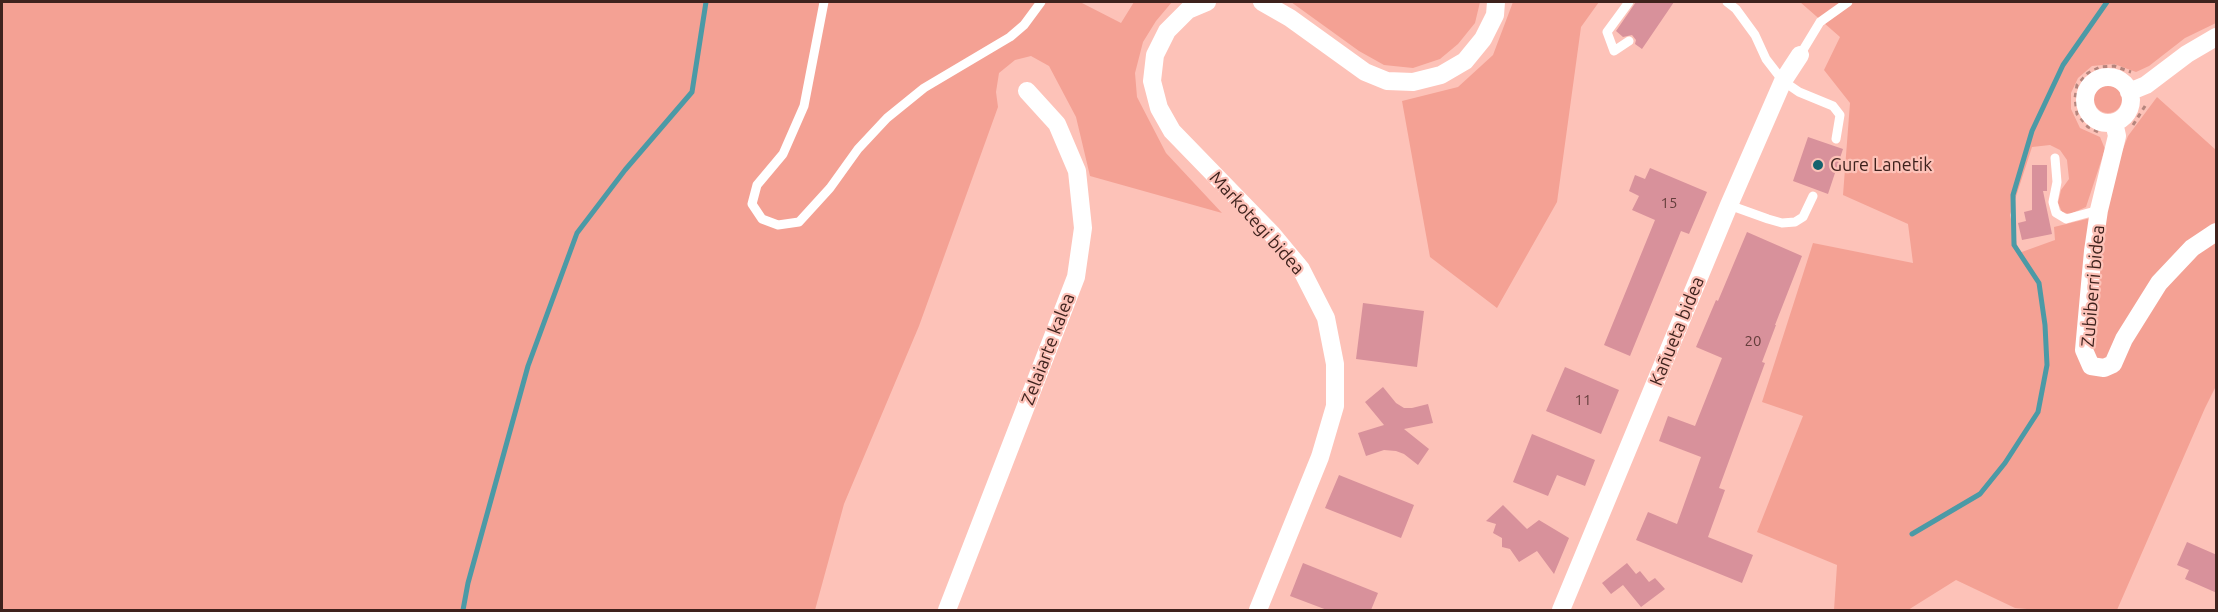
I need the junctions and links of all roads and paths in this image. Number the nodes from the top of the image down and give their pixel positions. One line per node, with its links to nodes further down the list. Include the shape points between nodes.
1 (824, 2): 2 (lane, via 804,106 783,154 757,185 752,204 762,219 778,225 799,222 887,118 924,88 1010,38)
2 (1041, 2)
3 (1207, 2): 23 (street, Markotegi bidea, via 1188,10 1167,31 1155,56 1152,81 1159,108 1172,130 1301,268 1326,318 1335,364 1335,406 1320,458)
4 (1262, 2): 5 (street, via 1365,72 1387,81 1413,82 1441,75 1465,61 1483,39 1495,15)
5 (1496, 2)
6 (1629, 2): 10 (lane, via 1607,32 1614,51)
7 (1727, 2): 12 (lane, via 1755,35 1766,59)
8 (1848, 2): 11 (lane, via 1820,22)
9 (2217, 37): 14 (street, via 2146,85)
10 (1629, 41)
11 (1800, 55): 12 (street, Kañueta bidea)
12 (1783, 81): 16 (lane, via 1833,106 1840,116); 19 (street, Kañueta bidea)
13 (1027, 91): 22 (street, Zelaiarte kalea, via 1058,123 1077,171 1083,228 1076,277)
14 (2129, 92): 15 (street, via 2131,107); 15 (street, via 2122,81 2109,77 2094,81 2086,93 2091,116 2104,123)
15 (2114, 122): 20 (street, Zubiberri bidea, via 2117,136)
16 (1836, 139)
17 (2055, 158): 20 (lane, via 2056,213 2066,219)
18 (1813, 196): 19 (lane, via 1803,218 1795,222 1782,223)
19 (1729, 205): 24 (street, Kañueta bidea)
20 (2099, 210): 21 (street, Zubiberri bidea, via 2084,350 2091,366 2104,368 2113,364 2159,284 2192,248)
21 (2217, 232)
22 (947, 610)
23 (1258, 610)
24 (1561, 610)

